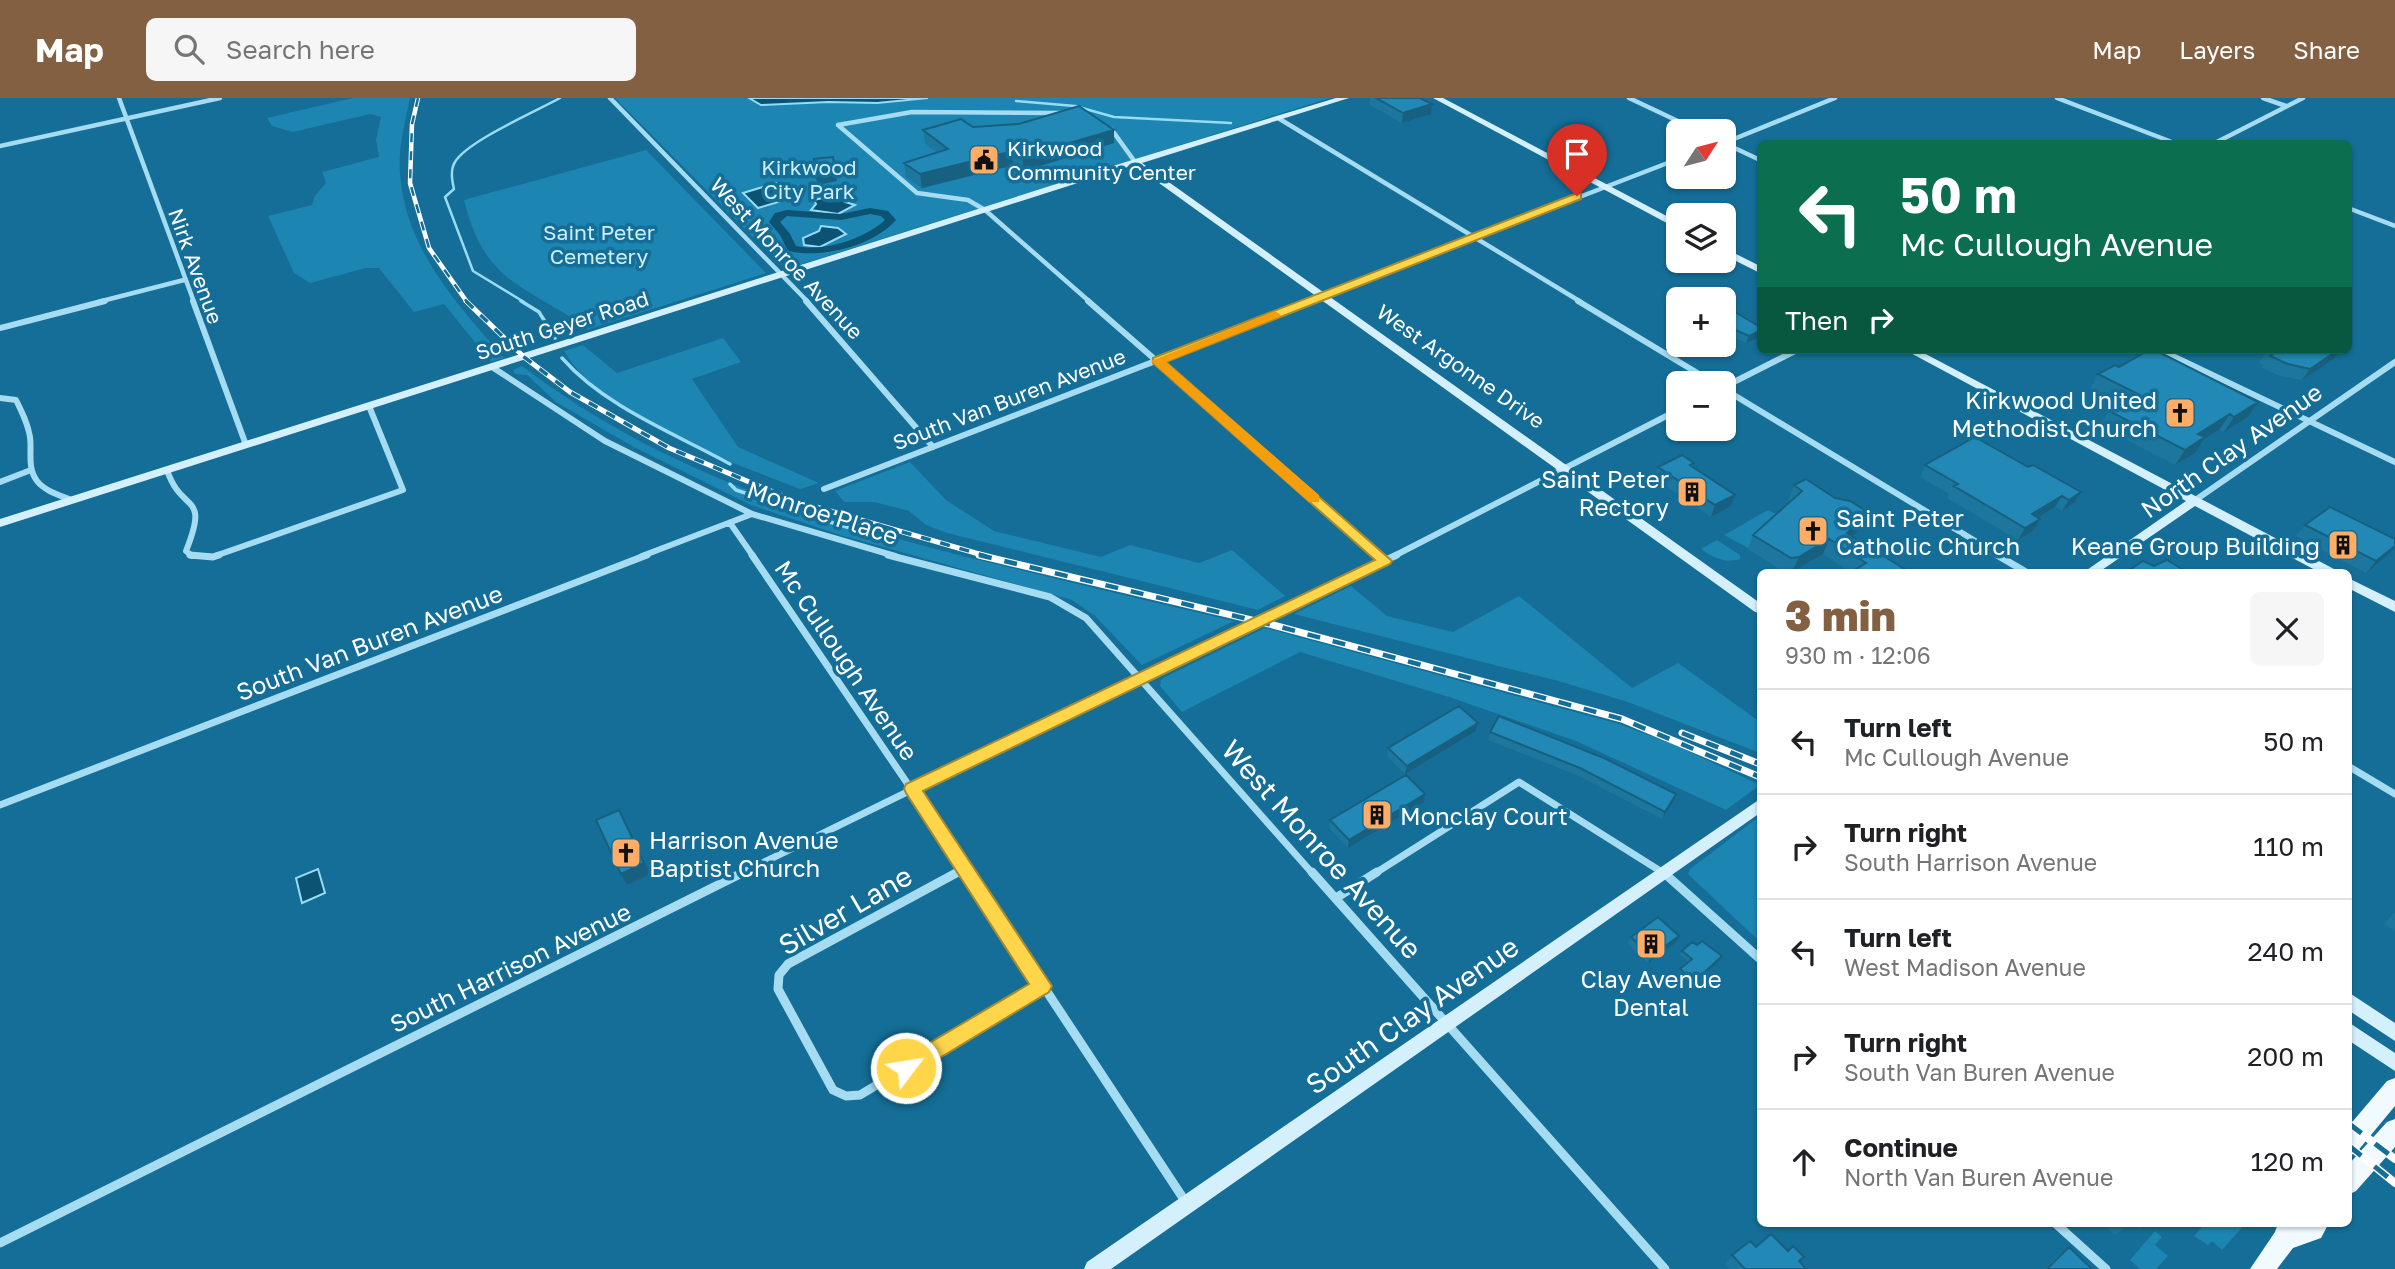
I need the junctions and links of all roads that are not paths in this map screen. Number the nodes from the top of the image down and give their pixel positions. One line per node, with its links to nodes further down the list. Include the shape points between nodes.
1 (119, 98): 14 (street, Nirk Avenue)
2 (220, 98): 14 (street)
3 (610, 98): 33 (street, West Monroe Avenue)
4 (1345, 98): 15 (street, South Geyer Road)
5 (1437, 98): 25 (street)
6 (1629, 98): 16 (street)
7 (1835, 98): 17 (street)
8 (2057, 98): 18 (street)
9 (2263, 98): 11 (street)
10 (2302, 98): 11 (street)
11 (2286, 106): 19 (street)
12 (1076, 114): 26 (street, via 912,112 838,125 916,193 968,200)
13 (1086, 116): 23 (street, via 1114,129)
14 (128, 118): 20 (street); 34 (street, Nirk Avenue)
15 (1278, 118): 23 (street, South Geyer Road); 30 (street)
16 (1674, 119)
17 (1736, 138)
18 (2167, 140)
19 (2221, 140)
20 (0, 146)
21 (1736, 149): 22 (street)
22 (1757, 159)
23 (1135, 162): 26 (street, South Geyer Road); 35 (street, West Argonne Drive)
24 (1666, 163): 25 (street, South Van Buren Avenue)
25 (1603, 186): 28 (street); 30 (street, South Van Buren Avenue)
26 (985, 210): 33 (street, South Geyer Road); 40 (street)
27 (2352, 210): 29 (street)
28 (1666, 220)
29 (2395, 226)
30 (1474, 237): 35 (street, South Van Buren Avenue); 43 (street)
31 (1736, 257): 32 (street)
32 (1757, 268)
33 (783, 274): 42 (street, South Geyer Road); 51 (street, West Monroe Avenue)
34 (184, 280): 36 (street); 50 (street, Nirk Avenue)
35 (1322, 296): 40 (street, South Van Buren Avenue); 53 (street, West Argonne Drive)
36 (0, 328)
37 (1789, 354): 44 (street)
38 (1918, 354): 59 (street)
39 (2168, 354): 49 (street)
40 (1157, 361): 51 (street, South Van Buren Avenue); 63 (street)
41 (2395, 362): 49 (street, North Clay Avenue)
42 (492, 367): 47 (street, South Geyer Road); 60 (street, Monroe Place, via 605,440)
43 (1694, 371)
44 (1736, 382)
45 (1736, 395): 64 (street)
46 (0, 398): 54 (street, via 16,400 30,435)
47 (369, 406): 50 (street, South Geyer Road); 55 (street, via 403,490 213,557 186,551 196,526 196,511 173,488)
48 (1666, 416): 53 (street, South Harrison Avenue)
49 (2309, 422): 52 (street); 59 (street, North Clay Avenue)
50 (246, 445): 55 (street, South Geyer Road)
51 (933, 447): 57 (street, South Van Buren Avenue)
52 (2395, 462)
53 (1564, 467): 63 (street, South Harrison Avenue); 68 (street, West Argonne Drive)
54 (31, 470): 56 (street); 58 (street, via 46,488)
55 (167, 470): 58 (street, South Geyer Road)
56 (0, 482)
57 (824, 489)
58 (71, 500): 61 (street, South Geyer Road)
59 (2194, 500): 65 (street, North Clay Avenue); 66 (street)
60 (752, 514): 62 (street, South Van Buren Avenue); 70 (street, Monroe Place, via 1050,597 1086,618)
61 (0, 523)
62 (730, 523): 72 (street, Mc Cullough Avenue); 74 (street, South Van Buren Avenue)
63 (1385, 561): 70 (street, South Harrison Avenue, bridge)
64 (2021, 569)
65 (2094, 569)
66 (2323, 569)
67 (2352, 584): 69 (street)
68 (1757, 606)
69 (2395, 607)
70 (1139, 679): 72 (street, South Harrison Avenue); 78 (street, West Monroe Avenue)
71 (2352, 768): 73 (street)
72 (912, 789): 76 (street, Mc Cullough Avenue); 94 (street, South Harrison Avenue)
73 (2395, 794)
74 (0, 804)
75 (1757, 807): 77 (street, South Clay Avenue)
76 (963, 869): 80 (street, Mc Cullough Avenue); 80 (street, Silver Lane, via 788,964 779,975 778,989 833,1090 846,1097 860,1095)
77 (1663, 872): 78 (street, via 1519,782); 79 (street); 82 (street, South Clay Avenue)
78 (1336, 898): 82 (street, West Monroe Avenue)
79 (1757, 956)
80 (1042, 986): 90 (street, Mc Cullough Avenue)
81 (2352, 1003): 84 (street)
82 (1445, 1023): 90 (street, South Clay Avenue); 96 (street, West Monroe Avenue)
83 (2352, 1033): 85 (street)
84 (2395, 1033)
85 (2395, 1063)
86 (2395, 1089): 88 (main road)
87 (2395, 1130): 89 (main road)
88 (2352, 1140)
89 (2352, 1179)
90 (1188, 1204): 95 (street, South Clay Avenue)
91 (2059, 1227): 97 (street)
92 (2314, 1227): 93 (main road)
93 (2287, 1231): 98 (main road)
94 (0, 1243)
95 (1094, 1269)
96 (1665, 1269)
97 (2106, 1269)
98 (2262, 1269)

